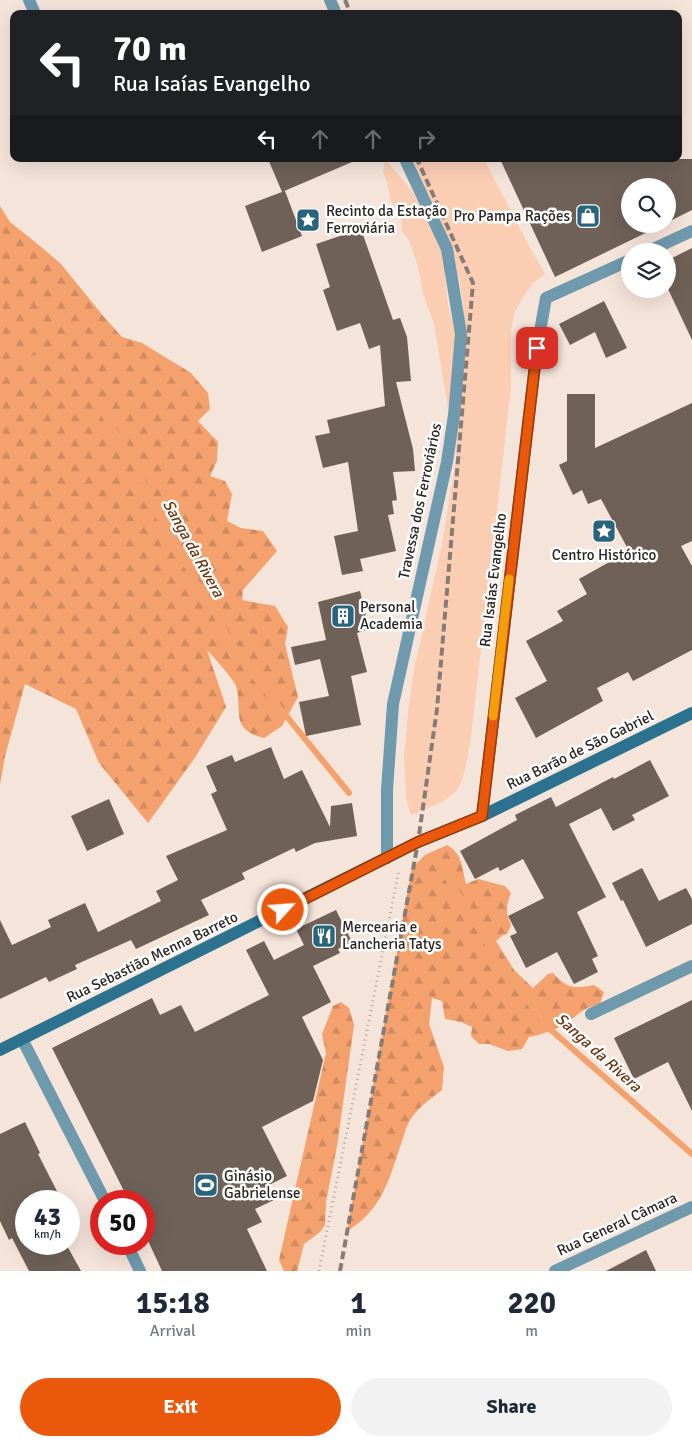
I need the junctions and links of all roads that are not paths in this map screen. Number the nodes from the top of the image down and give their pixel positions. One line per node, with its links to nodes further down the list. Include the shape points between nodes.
1 (406, 162): 7 (street, Travessa dos Ferroviários, via 446,249 461,334 447,462 393,704 387,790)
2 (692, 231): 3 (street)
3 (666, 243)
4 (621, 264): 6 (street, Rua Isaías Evangelho, via 546,298 537,348)
5 (692, 713): 6 (main road, Rua Barão de São Gabriel)
6 (482, 816): 7 (main road, Rua Sebastião Menna Barreto)
7 (387, 858): 10 (main road, Rua Sebastião Menna Barreto)
8 (692, 966): 9 (street)
9 (591, 1014)
10 (22, 1039): 11 (main road, Rua Sebastião Menna Barreto); 12 (street)
11 (0, 1050)
12 (99, 1190)
13 (692, 1207): 16 (street, Rua General Câmara)
14 (132, 1255): 15 (street)
15 (140, 1271)
16 (555, 1271)

